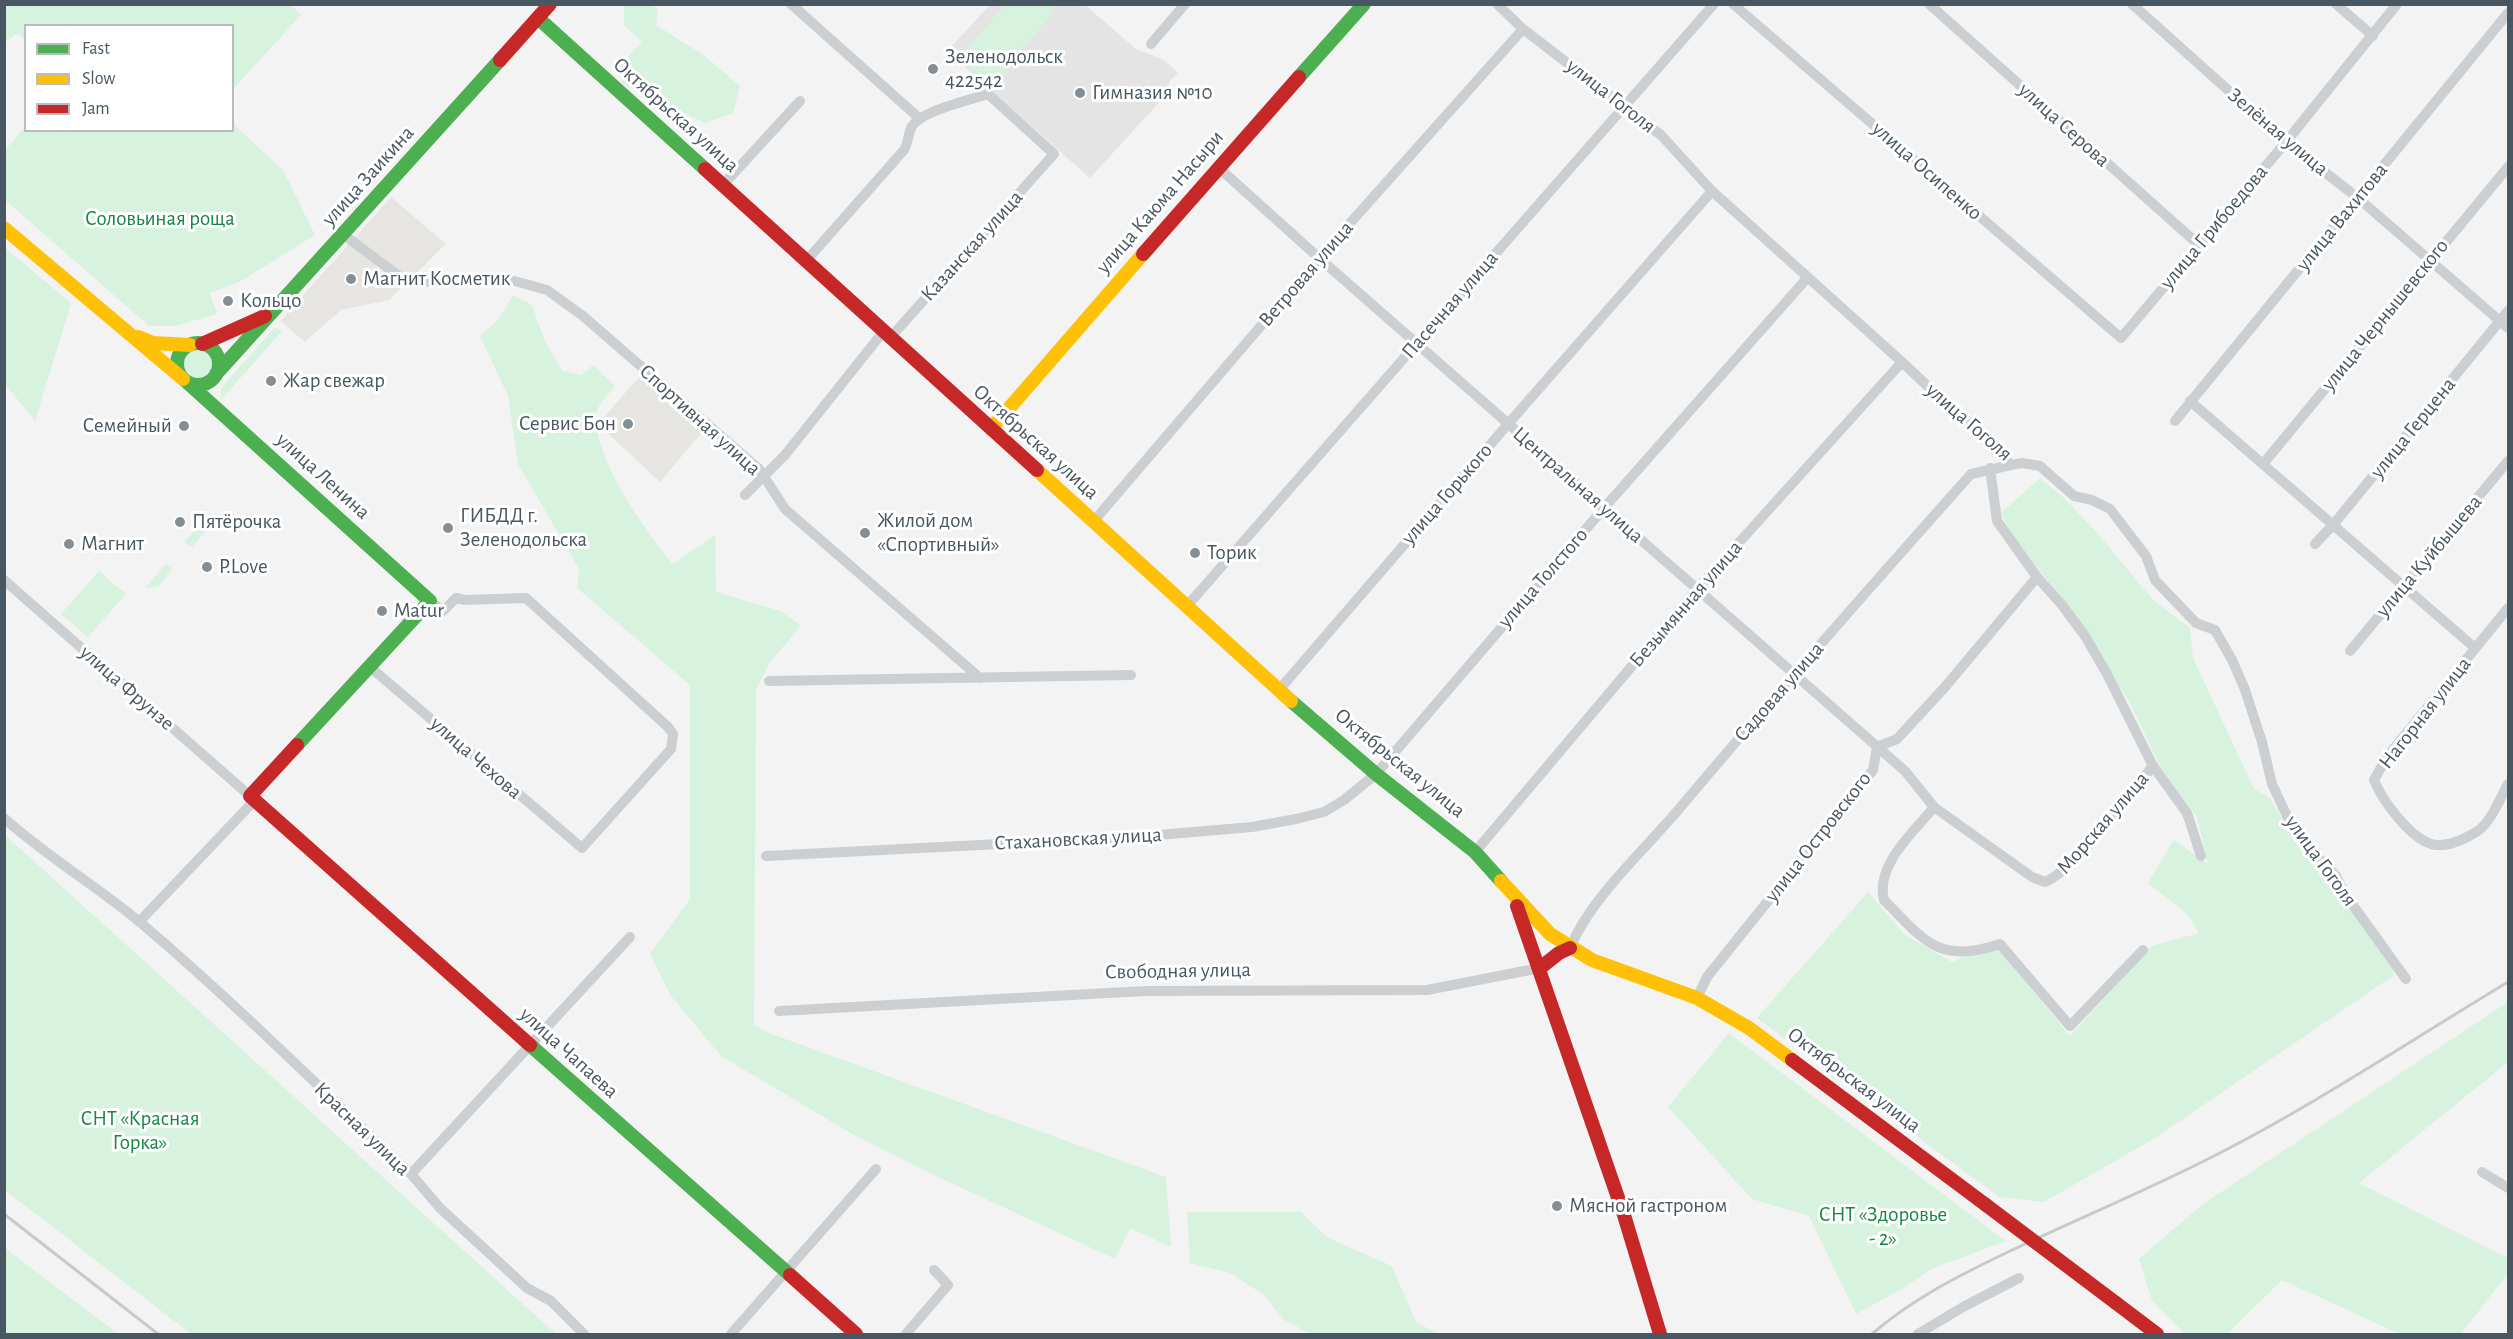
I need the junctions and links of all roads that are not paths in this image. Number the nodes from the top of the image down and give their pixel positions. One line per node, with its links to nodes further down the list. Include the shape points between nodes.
1 (550, 4): 13 (main road, улица Заикина)
2 (791, 4): 19 (street)
3 (1185, 4): 16 (street)
4 (1364, 4): 21 (main road, улица Каюма Насыри)
5 (1497, 4): 14 (street, улица Гоголя)
6 (1714, 4): 18 (street, Пасечная улица)
7 (1733, 4): 38 (street, улица Осипенко)
8 (1929, 4): 28 (street, улица Серова)
9 (2132, 4): 20 (street, Зелёная улица)
10 (2336, 4): 15 (street)
11 (2397, 4): 15 (street, улица Грибоедова)
12 (2508, 13): 25 (street, улица Вахитова)
13 (538, 18): 23 (main road, Октябрьская улица); 27 (main road, улица Заикина)
14 (1523, 29): 18 (street, улица Гоголя); 29 (street, Ветровая улица)
15 (2373, 36): 20 (street, улица Грибоедова)
16 (1151, 44)
17 (800, 101): 23 (street)
18 (1625, 106): 24 (street, улица Гоголя, via 1661,135); 40 (street, Пасечная улица)
19 (919, 118): 31 (street, via 911,127 904,150); 37 (street, Казанская улица, via 988,94 1054,154)
20 (2286, 142): 25 (street, Зелёная улица); 28 (street, улица Грибоедова)
21 (1218, 167): 29 (street, Центральная улица); 48 (main road, улица Каюма Насыри)
22 (2508, 167): 30 (street, улица Чернышевского)
23 (722, 186): 31 (main road, Октябрьская улица)
24 (1712, 191): 32 (street, улица Гоголя); 47 (street, улица Горького)
25 (2358, 198): 30 (street, Зелёная улица); 44 (street, улица Вахитова)
26 (4, 228): 36 (main road, улица Ленина)
27 (344, 235): 34 (main road, улица Заикина); 53 (street, Спортивная улица, via 407,282 511,280 546,290 582,316)
28 (2199, 245): 38 (street, улица Грибоедова)
29 (1319, 258): 40 (street, Центральная улица); 56 (street, Ветровая улица)
30 (2429, 260): 35 (street, Зелёная улица); 50 (street, улица Чернышевского)
31 (806, 261): 37 (main road, Октябрьская улица)
32 (1808, 277): 41 (street, улица Гоголя); 55 (street, улица Толстого)
33 (2508, 311): 35 (street, улица Герцена)
34 (272, 313): 39 (main road); 42 (main road, улица Заикина)
35 (2504, 325): 57 (street, улица Герцена)
36 (127, 333): 39 (main road, via 153,343); 43 (main road, улица Ленина)
37 (887, 335): 48 (main road, Октябрьская улица); 53 (street, Казанская улица)
38 (2121, 338)
39 (196, 344): 42 (main road, via 208,346 217,355); 43 (main road, via 184,348 177,360)
40 (1417, 344): 47 (street, Центральная улица); 64 (street, Пасечная улица)
41 (1902, 362): 51 (street, улица Гоголя); 62 (street, Безымянная улица)
42 (214, 377): 43 (main road, via 201,385); 45 (main road, via 208,395)
43 (185, 381): 45 (main road, улица Ленина)
44 (2190, 401): 46 (street, улица Вахитова); 50 (street)
45 (211, 405): 63 (main road, улица Ленина)
46 (2175, 421)
47 (1508, 424): 55 (street, Центральная улица); 73 (street, улица Горького)
48 (991, 429): 56 (main road, Октябрьская улица)
49 (2508, 461): 61 (street, улица Куйбышева)
50 (2263, 464): 57 (street)
51 (2011, 465): 52 (street, Садовая улица); 90 (street, улица Гоголя, via 2040,466 2074,496 2110,509 2146,556 2155,580 2196,624 2215,630 2244,687 2272,784 2295,833 2336,876)
52 (1990, 468): 59 (street, via 1997,521); 69 (street, Садовая улица, via 1971,474)
53 (763, 476): 54 (street, Казанская улица); 71 (street, Спортивная улица, via 785,509)
54 (745, 495)
55 (1604, 508): 62 (street, Центральная улица); 76 (street, улица Толстого)
56 (1093, 522): 64 (main road, Октябрьская улица)
57 (2333, 525): 58 (street, улица Герцена); 61 (street)
58 (2315, 544)
59 (2037, 577): 74 (street, улица Островского, via 1897,739); 75 (street, via 2085,636)
60 (4, 580): 78 (street, улица Фрунзе)
61 (2404, 587): 66 (street); 67 (street, улица Куйбышева)
62 (1697, 589): 69 (street, Центральная улица); 81 (street, Безымянная улица)
63 (430, 602): 68 (main road); 68 (street, улица Чехова, via 443,611 456,598 526,598 668,727 673,734 671,749 582,848)
64 (1187, 606): 73 (main road, Октябрьская улица)
65 (2508, 608): 66 (street, Нагорная улица)
66 (2475, 648): 77 (street, Нагорная улица, via 2387,757 2374,780 2396,816 2434,845 2452,843 2480,829)
67 (2350, 651)
68 (370, 667): 78 (main road)
69 (1793, 673): 74 (street, Центральная улица); 87 (street, Садовая улица, via 1597,902)
70 (1131, 675): 71 (street)
71 (980, 678): 72 (street)
72 (769, 681)
73 (1279, 690): 76 (main road, Октябрьская улица)
74 (1877, 747): 79 (street, Центральная улица, via 1905,771); 91 (street, улица Островского, via 1873,770 1707,976)
75 (2153, 766): 79 (street, Морская улица, via 2081,853 2054,879 2045,882); 83 (street, via 2187,813)
76 (1376, 774): 81 (main road, Октябрьская улица); 82 (street, Стахановская улица, via 1324,812 1252,827 1135,837)
77 (2508, 784)
78 (253, 798): 85 (street); 93 (main road, улица Чапаева)
79 (1934, 807): 88 (street, via 1891,862 1881,890 1884,900 1930,945 1961,953 2000,944 2070,1026)
80 (4, 818): 85 (street, Красная улица)
81 (1475, 852): 84 (main road, Октябрьская улица)
82 (766, 856)
83 (2201, 856)
84 (1511, 891): 87 (main road, Октябрьская улица, via 1550,934); 89 (main road, Октябрьская улица)
85 (139, 922): 96 (street, Красная улица)
86 (630, 937): 93 (street)
87 (1570, 948): 89 (main road, Свободная улица); 91 (main road, Октябрьская улица, via 1616,970)
88 (2143, 950)
89 (1540, 968): 92 (street, Свободная улица, via 1427,990 1145,991); 105 (main road, Октябрьская улица, via 1624,1215)
90 (2406, 979)
91 (1697, 998): 107 (main road, Октябрьская улица, bridge, via 1749,1028)
92 (779, 1011)
93 (528, 1045): 96 (street); 99 (main road, улица Чапаева)
94 (876, 1169): 99 (street)
95 (2482, 1172): 97 (street)
96 (411, 1174): 101 (street, Красная улица, via 440,1208 526,1288 552,1301)
97 (2508, 1188)
98 (934, 1270): 104 (street, via 948,1285)
99 (784, 1272): 102 (street); 103 (main road, улица Чапаева)
100 (2019, 1278): 106 (street)
101 (584, 1335)
102 (731, 1335)
103 (855, 1335)
104 (906, 1335)
105 (1659, 1335)
106 (1918, 1335)
107 (2157, 1335)

